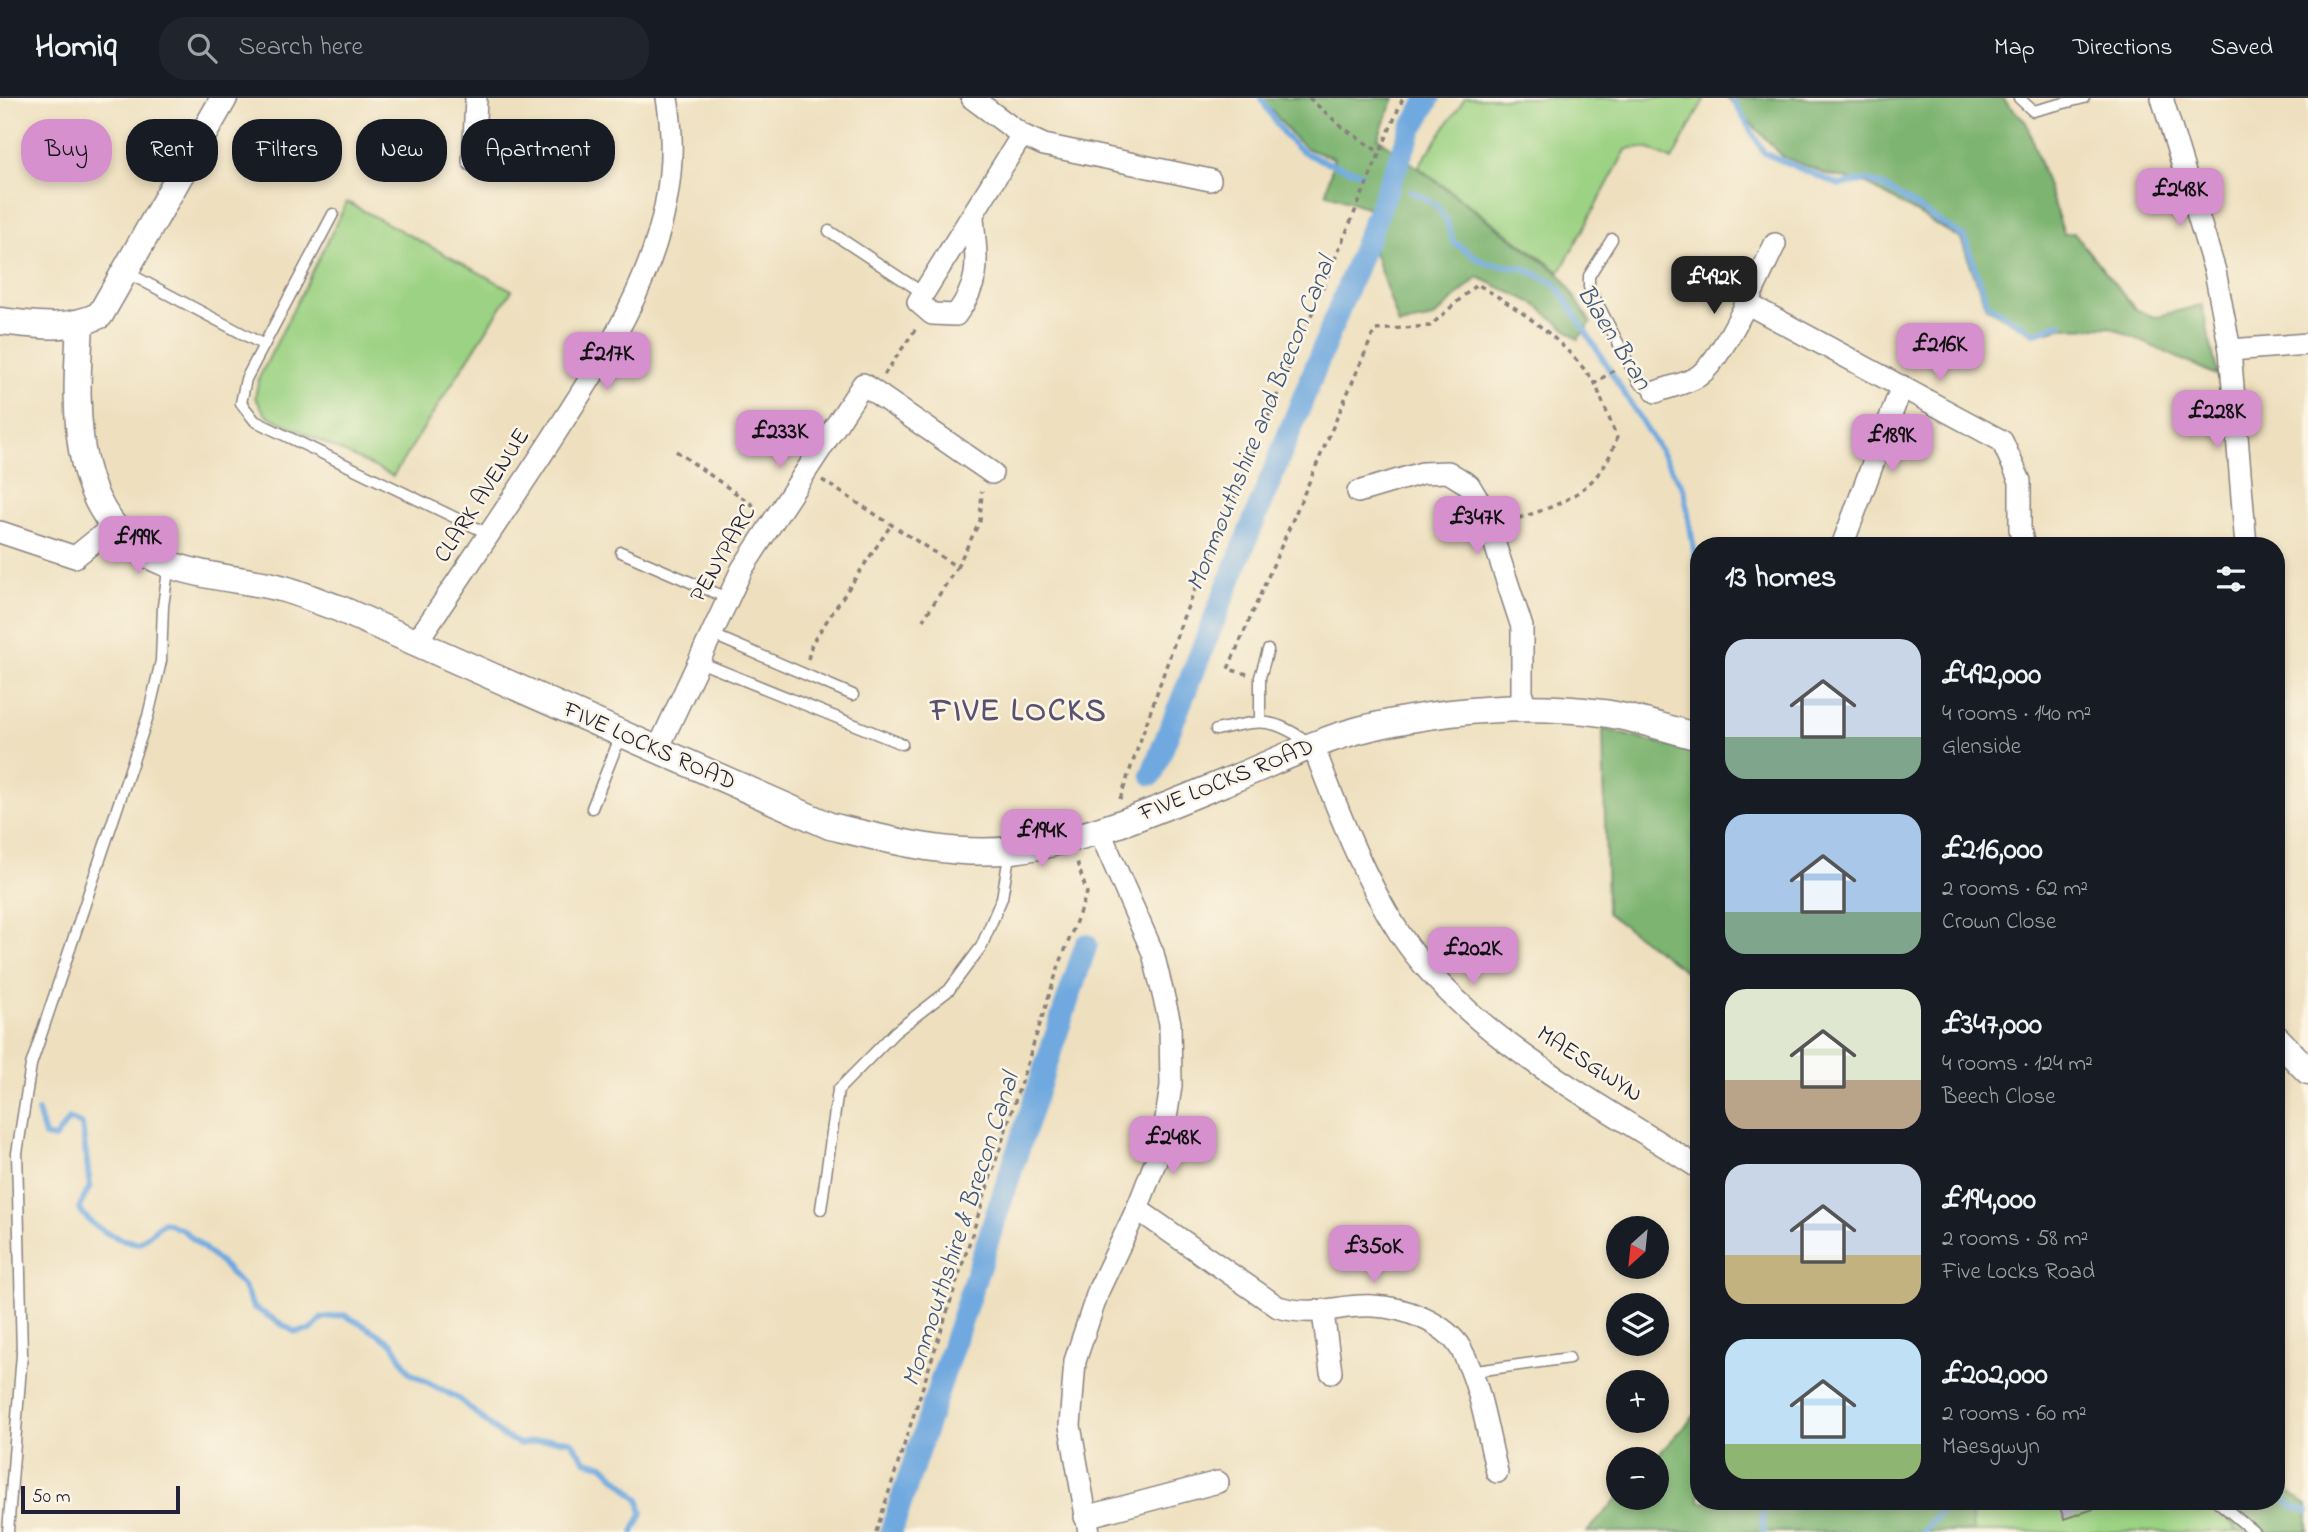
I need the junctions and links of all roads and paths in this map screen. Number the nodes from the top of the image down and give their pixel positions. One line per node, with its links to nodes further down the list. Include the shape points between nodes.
1 (224, 98): 19 (street)
2 (476, 98): 10 (street)
3 (667, 98): 41 (street, CLARK AVENUE, via 670,172 661,225 636,299 603,360)
4 (972, 98): 11 (street)
5 (1309, 98): 12 (path)
6 (1403, 98): 12 (path)
7 (2019, 98): 8 (lane, via 2033,111)
8 (2084, 98)
9 (2162, 98): 26 (street, via 2215,271)
10 (475, 119)
11 (1022, 135): 13 (street, via 1044,145); 15 (street)
12 (1380, 152): 65 (path, via 1183,618)
13 (1210, 180)
14 (334, 214): 25 (lane)
15 (972, 217): 20 (street); 20 (street, via 977,275 968,297 956,315 932,314)
16 (829, 231): 20 (lane)
17 (1612, 239): 31 (lane, via 1589,276 1588,288 1639,383)
18 (1775, 244): 21 (street)
19 (127, 272): 23 (street, via 100,315); 25 (lane)
20 (926, 302): 30 (path)
21 (1746, 303): 29 (street); 31 (street, via 1711,363 1697,377)
22 (0, 321): 23 (street)
23 (80, 324): 38 (street, via 77,413 89,485)
24 (2308, 344): 26 (street)
25 (264, 345): 41 (lane, via 246,379 241,403 255,421)
26 (2230, 350): 44 (street)
27 (1616, 368): 28 (path)
28 (1595, 383): 39 (path, via 1617,438 1610,460 1585,487 1558,506); 55 (path, via 1555,337 1478,284 1430,326 1375,330 1228,669)
29 (1902, 386): 42 (street); 43 (street, via 2002,441 2020,481)
30 (873, 391): 33 (street, PENYPARC, via 863,384); 34 (street)
31 (1656, 391)
32 (676, 451): 36 (path)
33 (806, 469): 36 (street, PENYPARC); 37 (path)
34 (989, 470): 47 (path, via 980,521)
35 (1358, 492): 39 (street, via 1422,473 1448,472 1469,485)
36 (773, 520): 48 (street, PENYPARC)
37 (891, 525): 47 (path); 54 (path, via 812,642)
38 (112, 527): 40 (street, via 75,557); 46 (street, FIVE LOCKS ROAD, via 142,552)
39 (1489, 527): 57 (street, via 1522,626)
40 (0, 532)
41 (489, 534): 51 (street, CLARK AVENUE)
42 (1845, 537)
43 (2022, 537)
44 (2245, 537)
45 (621, 552): 48 (lane)
46 (169, 564): 51 (street, FIVE LOCKS ROAD, via 275,586 338,608); 83 (lane, via 161,661 148,716 29,1077 18,1153 22,1354)
47 (957, 567): 49 (path)
48 (727, 598): 50 (street, PENYPARC)
49 (923, 620)
50 (710, 633): 53 (street, PENYPARC); 54 (lane)
51 (415, 644): 60 (street, FIVE LOCKS ROAD)
52 (1268, 650): 55 (lane)
53 (697, 661): 62 (lane); 64 (street, PENYPARC)
54 (804, 673): 56 (lane)
55 (1260, 677): 58 (lane)
56 (853, 695)
57 (1521, 708): 61 (street, FIVE LOCKS ROAD, via 1604,713); 63 (street, FIVE LOCKS ROAD, via 1441,714 1381,725)
58 (1260, 720): 59 (lane); 63 (lane, via 1285,726)
59 (1216, 730)
60 (621, 735): 64 (street, FIVE LOCKS ROAD); 66 (lane)
61 (1690, 735)
62 (902, 744)
63 (1313, 746): 67 (street, FIVE LOCKS ROAD); 72 (street, MAESGWYN, via 1363,867 1401,934 1453,998 1513,1046)
64 (657, 751): 69 (street, FIVE LOCKS ROAD, via 830,826 896,842)
65 (1118, 805)
66 (592, 808)
67 (1099, 830): 68 (street, FIVE LOCKS ROAD); 74 (street, via 1153,953 1170,1023 1171,1086 1162,1144)
68 (1070, 840): 69 (street, FIVE LOCKS ROAD); 84 (path, via 1087,893 1057,971)
69 (1010, 850): 73 (lane, via 1002,898 981,947 949,990 895,1032 838,1090)
70 (2285, 1047): 71 (street)
71 (2308, 1071)
72 (1690, 1162)
73 (821, 1209)
74 (1137, 1209): 75 (street, via 1278,1307); 82 (street, via 1099,1289 1075,1361 1070,1426)
75 (1323, 1313): 77 (street); 78 (street, via 1373,1306 1423,1315 1460,1348)
76 (1569, 1359): 78 (lane)
77 (1331, 1371)
78 (1469, 1372): 79 (street)
79 (1497, 1472)
80 (1218, 1482): 82 (street)
81 (2227, 1510): 85 (lane)
82 (1087, 1524)
83 (8, 1532)
84 (876, 1532)
85 (2253, 1532)

